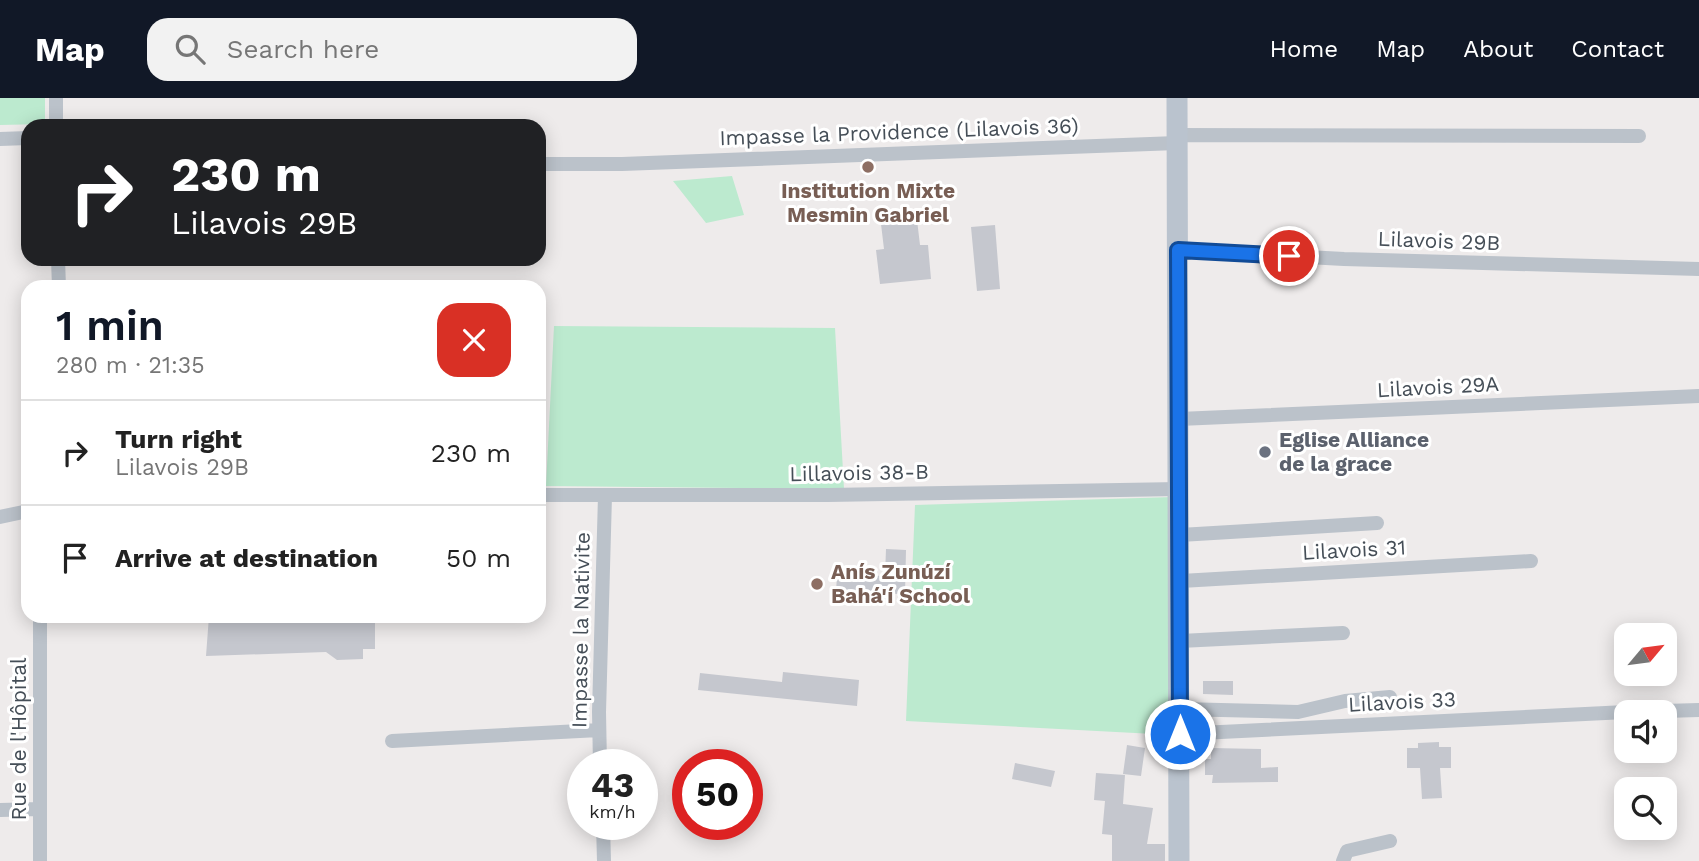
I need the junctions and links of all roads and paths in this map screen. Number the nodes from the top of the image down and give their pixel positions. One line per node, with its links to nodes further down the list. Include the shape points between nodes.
1 (56, 98): 3 (street)
2 (1177, 98): 7 (main road)
3 (56, 119)
4 (1639, 136): 7 (street, Impasse la Providence (Lilavois 36))
5 (21, 138): 6 (street)
6 (0, 139)
7 (1177, 139): 8 (street, Impasse la Providence (Lilavois 36)); 9 (main road)
8 (546, 164)
9 (1178, 250): 10 (street, Lilavois 29B); 12 (main road)
10 (1699, 269)
11 (1699, 396): 12 (street, Lilavois 29A)
12 (1180, 419): 13 (main road)
13 (1179, 489): 15 (street, Lillavois 38-B); 19 (main road)
14 (546, 495): 15 (street, Lillavois 38-B)
15 (605, 496): 30 (street, Impasse la Nativite)
16 (21, 512): 17 (street)
17 (0, 517)
18 (1377, 523): 19 (street)
19 (1180, 535): 21 (main road)
20 (1531, 561): 21 (street, Lilavois 31)
21 (1181, 581): 24 (main road)
22 (40, 623): 34 (street, Rue de l'Hôpital)
23 (1343, 633): 24 (street)
24 (1180, 641): 26 (main road)
25 (1390, 697): 26 (street, via 1298,712)
26 (1180, 709): 31 (main road)
27 (1699, 710): 28 (street, Lilavois 33)
28 (1677, 711)
29 (1614, 713): 31 (street, Lilavois 33)
30 (599, 730): 32 (street); 33 (street, Impasse la Nativite)
31 (1180, 734): 40 (main road)
32 (391, 741)
33 (600, 749)
34 (40, 809): 35 (street); 38 (street, Rue de l'Hôpital)
35 (0, 810)
36 (603, 840): 39 (street)
37 (1390, 841): 41 (street, via 1347,850)
38 (40, 861)
39 (604, 861)
40 (1179, 861)
41 (1343, 861)

